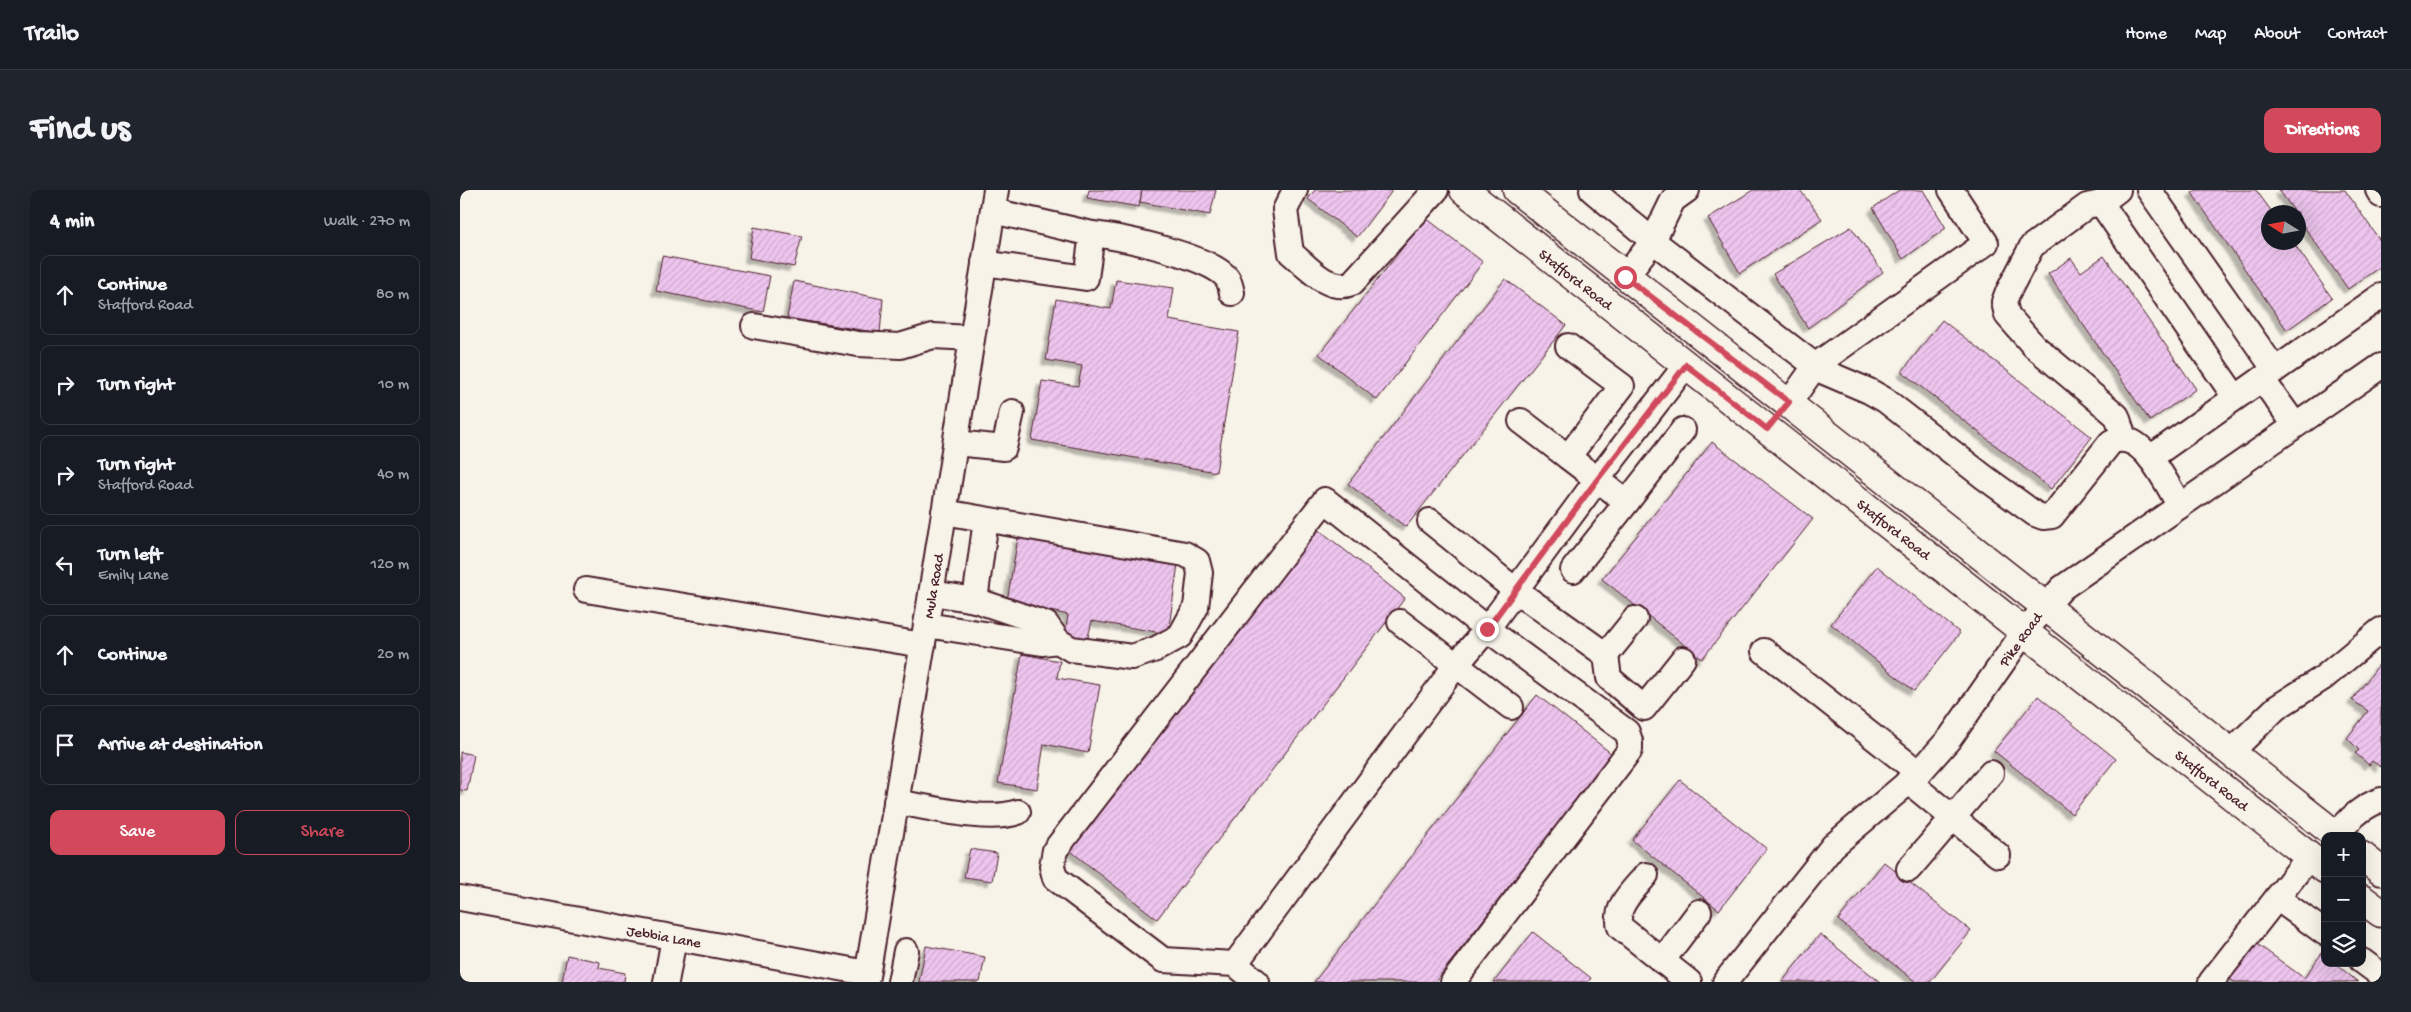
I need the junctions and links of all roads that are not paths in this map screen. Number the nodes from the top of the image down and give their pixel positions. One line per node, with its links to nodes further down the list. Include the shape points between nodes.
1 (1295, 190): 2 (street, via 1285,210 1291,253 1328,284 1342,287 1352,283)
2 (1436, 190)
3 (1464, 190): 13 (main road, Stafford Road)
4 (1592, 190): 15 (street)
5 (1687, 190): 15 (street, via 1673,200)
6 (1951, 190): 24 (street, via 1986,243)
7 (2149, 190): 26 (street)
8 (2378, 190): 10 (street)
9 (1521, 191): 13 (main road); 17 (main road)
10 (2381, 195)
11 (2110, 197): 27 (street); 34 (street, via 2087,206 2032,246 2004,302 2007,314 2034,346 2117,416)
12 (994, 200): 14 (street); 16 (street, Mula Road)
13 (1499, 218): 23 (main road, Stafford Road)
14 (1092, 234): 16 (street, via 1086,278); 18 (street, via 1120,237 1204,263 1227,278)
15 (1653, 241): 17 (street); 24 (street)
16 (984, 263): 21 (street, Mula Road)
17 (1625, 277): 28 (main road)
18 (1232, 292)
19 (2381, 296): 26 (street)
20 (754, 326): 21 (street, via 858,344 900,346 933,336)
21 (972, 338): 35 (street, Mula Road)
22 (1568, 346): 36 (street, via 1622,386)
23 (1686, 365): 32 (main road, Stafford Road); 38 (street)
24 (1816, 365): 28 (street); 34 (street, via 1829,376 1885,400 1984,478 2043,517 2052,516 2111,442)
25 (2381, 366): 31 (street, Pike Road)
26 (2268, 374): 27 (street); 31 (street)
27 (2236, 397): 37 (street)
28 (1789, 402): 32 (main road); 49 (main road)
29 (1012, 412): 35 (street, via 1004,448)
30 (1521, 421): 36 (street)
31 (2295, 425): 40 (street, Pike Road)
32 (1767, 429): 54 (main road, Stafford Road)
33 (1683, 430): 39 (street)
34 (2124, 438): 37 (street, via 2137,444)
35 (956, 443): 41 (street, Mula Road)
36 (1568, 457): 38 (street)
37 (2150, 458): 40 (street)
38 (1597, 480): 39 (street); 46 (street)
39 (1627, 502): 44 (street)
40 (2180, 506): 49 (street, Pike Road, via 2062,588)
41 (944, 512): 42 (street); 47 (street, Mula Road)
42 (986, 520): 48 (street); 56 (street, via 1185,554 1197,561 1200,573 1196,608 1180,636 1132,657 1071,649)
43 (1430, 521): 46 (street)
44 (1573, 570)
45 (586, 590): 55 (street)
46 (1515, 590): 52 (street); 58 (street)
47 (932, 593): 48 (street); 55 (street, Mula Road)
48 (975, 600): 56 (street, via 1046,624)
49 (2045, 606): 54 (street, Pike Road); 62 (main road)
50 (1635, 619): 58 (street)
51 (1400, 622): 60 (street)
52 (1487, 629): 60 (street); 86 (street, via 1325,500 1054,850 1052,866 1055,878 1163,960); 93 (street, via 1626,732 1630,750)
53 (2381, 630): 62 (street, via 2323,678 2276,708)
54 (2024, 632): 64 (street, Pike Road, via 1950,738); 72 (main road, Stafford Road)
55 (925, 635): 56 (street, via 1042,643); 66 (street, Mula Road)
56 (1058, 641)
57 (1764, 651): 64 (street)
58 (1606, 656): 59 (street, via 1609,678 1644,708)
59 (1683, 659)
60 (1456, 665): 61 (street); 86 (street)
61 (1511, 707)
62 (2231, 752): 69 (main road)
63 (1991, 773): 68 (street)
64 (1914, 777): 68 (street); 95 (street, Pike Road, via 1833,846)
65 (2381, 800): 70 (street, via 2365,806)
66 (896, 802): 67 (street, via 988,816 1004,817); 89 (street, Mula Road)
67 (1018, 812)
68 (1952, 817): 71 (street); 74 (street)
69 (2331, 832)
70 (2339, 832)
71 (1998, 855)
72 (2319, 859): 78 (street)
73 (2366, 859): 75 (main road)
74 (1909, 868)
75 (2381, 870)
76 (1646, 875): 85 (street, via 1621,906 1617,917 1620,928)
77 (460, 898): 83 (street, Jebbia Lane)
78 (2277, 898): 82 (street); 96 (street)
79 (2366, 901): 81 (main road)
80 (1699, 912): 85 (street)
81 (2381, 913)
82 (2321, 930)
83 (674, 938): 89 (street, Jebbia Lane); 90 (street)
84 (906, 951): 91 (street)
85 (1662, 961): 94 (street)
86 (1235, 964): 92 (street)
87 (2366, 964): 88 (street)
88 (2381, 975)
89 (867, 977)
90 (666, 982)
91 (900, 982)
92 (1257, 982)
93 (1453, 982)
94 (1689, 982)
95 (1725, 982)
96 (2211, 982)

